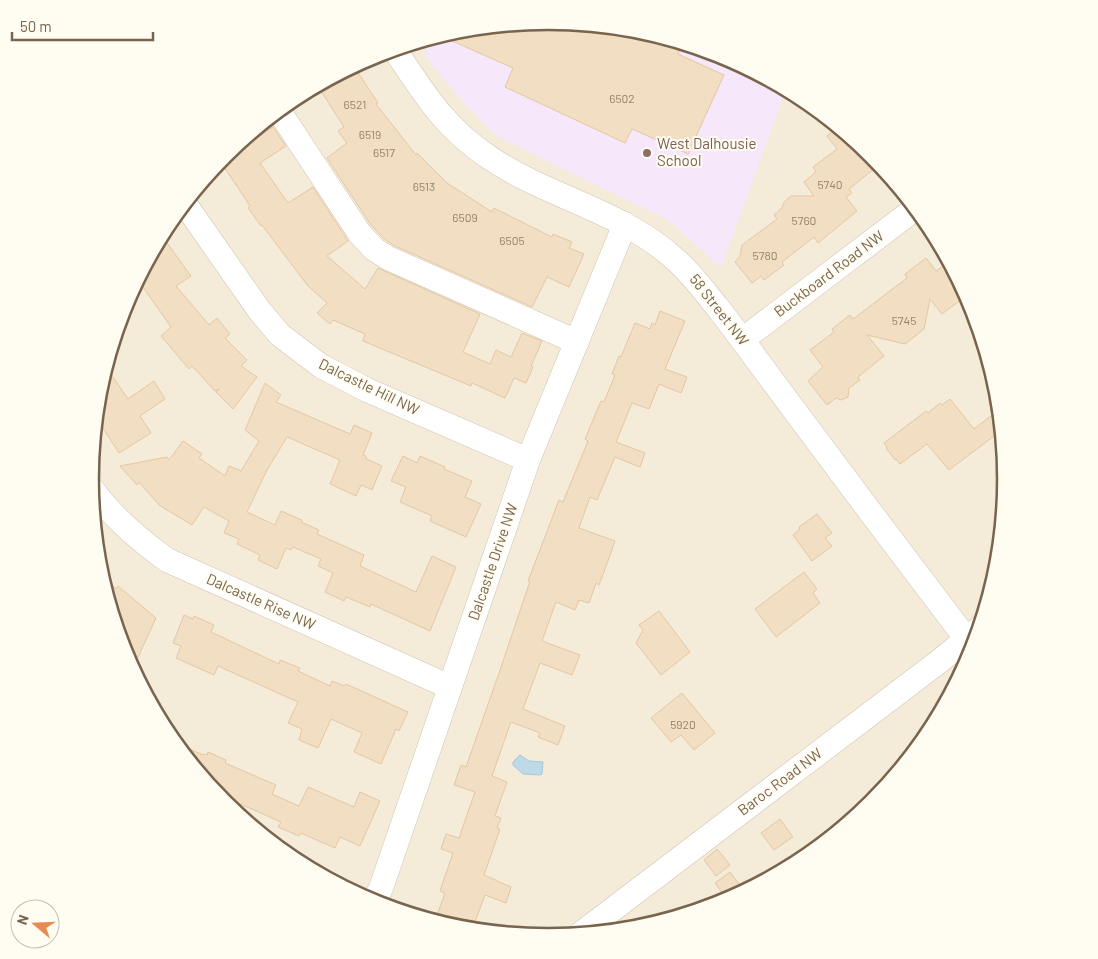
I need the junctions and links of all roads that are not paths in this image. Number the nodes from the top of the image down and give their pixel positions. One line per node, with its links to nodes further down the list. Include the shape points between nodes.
1 (399, 56): 5 (street, 58 Street NW, via 434,108 469,143 494,161)
2 (283, 117): 7 (street, via 360,234 374,249)
3 (189, 210): 8 (street, Dalcastle Hill NW, via 259,310 280,334 321,366 367,390)
4 (910, 212): 6 (street, Buckboard Road NW)
5 (625, 224): 6 (street, 58 Street NW, via 651,240 689,272); 7 (street, Dalcastle Drive NW)
6 (742, 340): 10 (street, 58 Street NW, via 834,464)
7 (577, 342): 8 (street, Dalcastle Drive NW)
8 (528, 460): 12 (street, Dalcastle Drive NW)
9 (100, 497): 12 (street, Dalcastle Rise NW, via 121,523 167,560)
10 (971, 635)
11 (967, 644): 14 (street, Baroc Road NW)
12 (450, 687): 13 (street, Dalcastle Drive NW)
13 (377, 895)
14 (589, 927)

